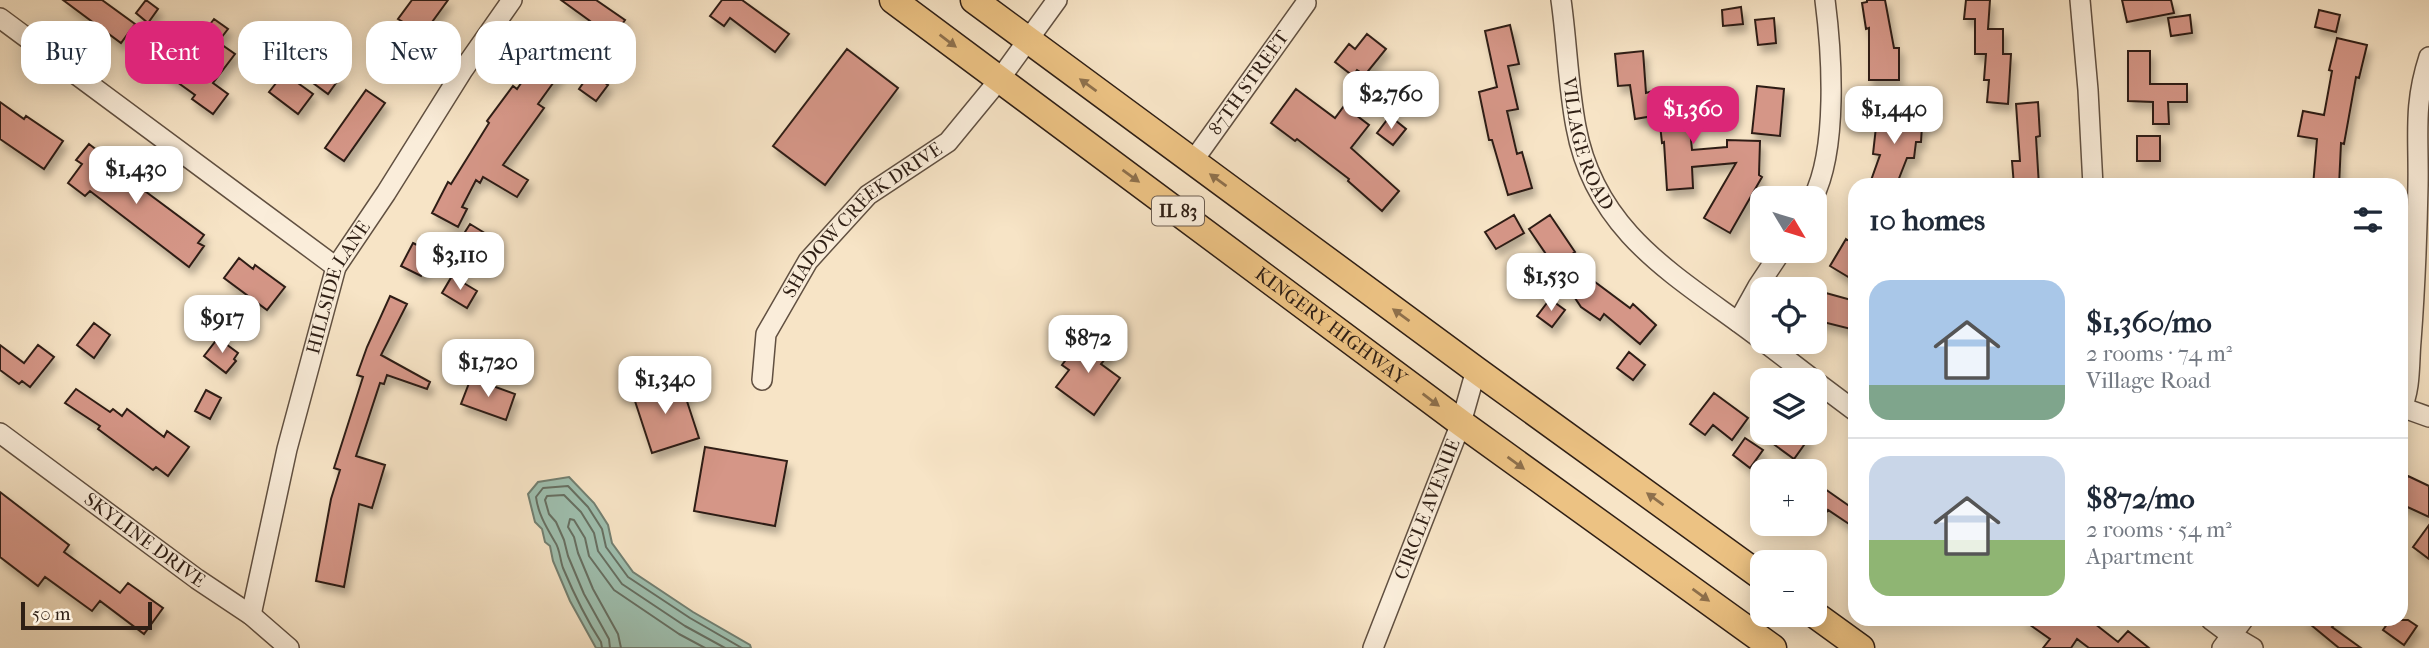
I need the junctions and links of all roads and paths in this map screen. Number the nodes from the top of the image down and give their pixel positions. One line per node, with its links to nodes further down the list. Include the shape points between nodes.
1 (512, 0): 17 (street, HILLSIDE LANE)
2 (893, 0): 12 (main road, KINGERY HIGHWAY / IL 83, one-way to 12)
3 (974, 0): 10 (main road, IL 83)
4 (1057, 0): 10 (street, SHADOW CREEK DRIVE)
5 (1561, 0): 18 (street, VILLAGE ROAD, via 1576,127 1597,191 1617,221 1652,257)
6 (1825, 0): 15 (street, via 1829,123 1826,160)
7 (2080, 0): 14 (street)
8 (1306, 4): 13 (street, 87TH STREET)
9 (0, 18): 17 (street)
10 (1027, 40): 12 (street, SHADOW CREEK DRIVE); 13 (main road, IL 83, one-way to 10)
11 (2429, 57): 23 (street, via 2417,113)
12 (999, 80): 24 (street, SHADOW CREEK DRIVE, via 948,142 868,195 808,261 766,334); 29 (main road, KINGERY HIGHWAY / IL 83, one-way to 29)
13 (1193, 161): 22 (main road, IL 83, one-way to 13)
14 (2093, 178)
15 (1817, 186)
16 (1773, 263): 18 (street)
17 (336, 267): 32 (street, HILLSIDE LANE, via 287,449)
18 (1738, 322): 19 (street, VILLAGE ROAD)
19 (1750, 331)
20 (1780, 354): 21 (street, VILLAGE ROAD)
21 (1798, 368)
22 (1476, 370): 29 (street, CIRCLE AVENUE); 31 (main road, IL 83, one-way to 22)
23 (2408, 373)
24 (762, 380)
25 (1827, 390): 26 (street, VILLAGE ROAD)
26 (1848, 406)
27 (2408, 410): 28 (street)
28 (2429, 417)
29 (1461, 423): 36 (street, CIRCLE AVENUE); 37 (main road, KINGERY HIGHWAY / IL 83, one-way to 37)
30 (0, 433): 32 (street, SKYLINE DRIVE)
31 (1750, 568)
32 (251, 615): 35 (street, SKYLINE DRIVE)
33 (1827, 623): 38 (main road)
34 (2232, 634): 39 (street)
35 (289, 648)
36 (1373, 648)
37 (1773, 648)
38 (1861, 648)
39 (2253, 648)

